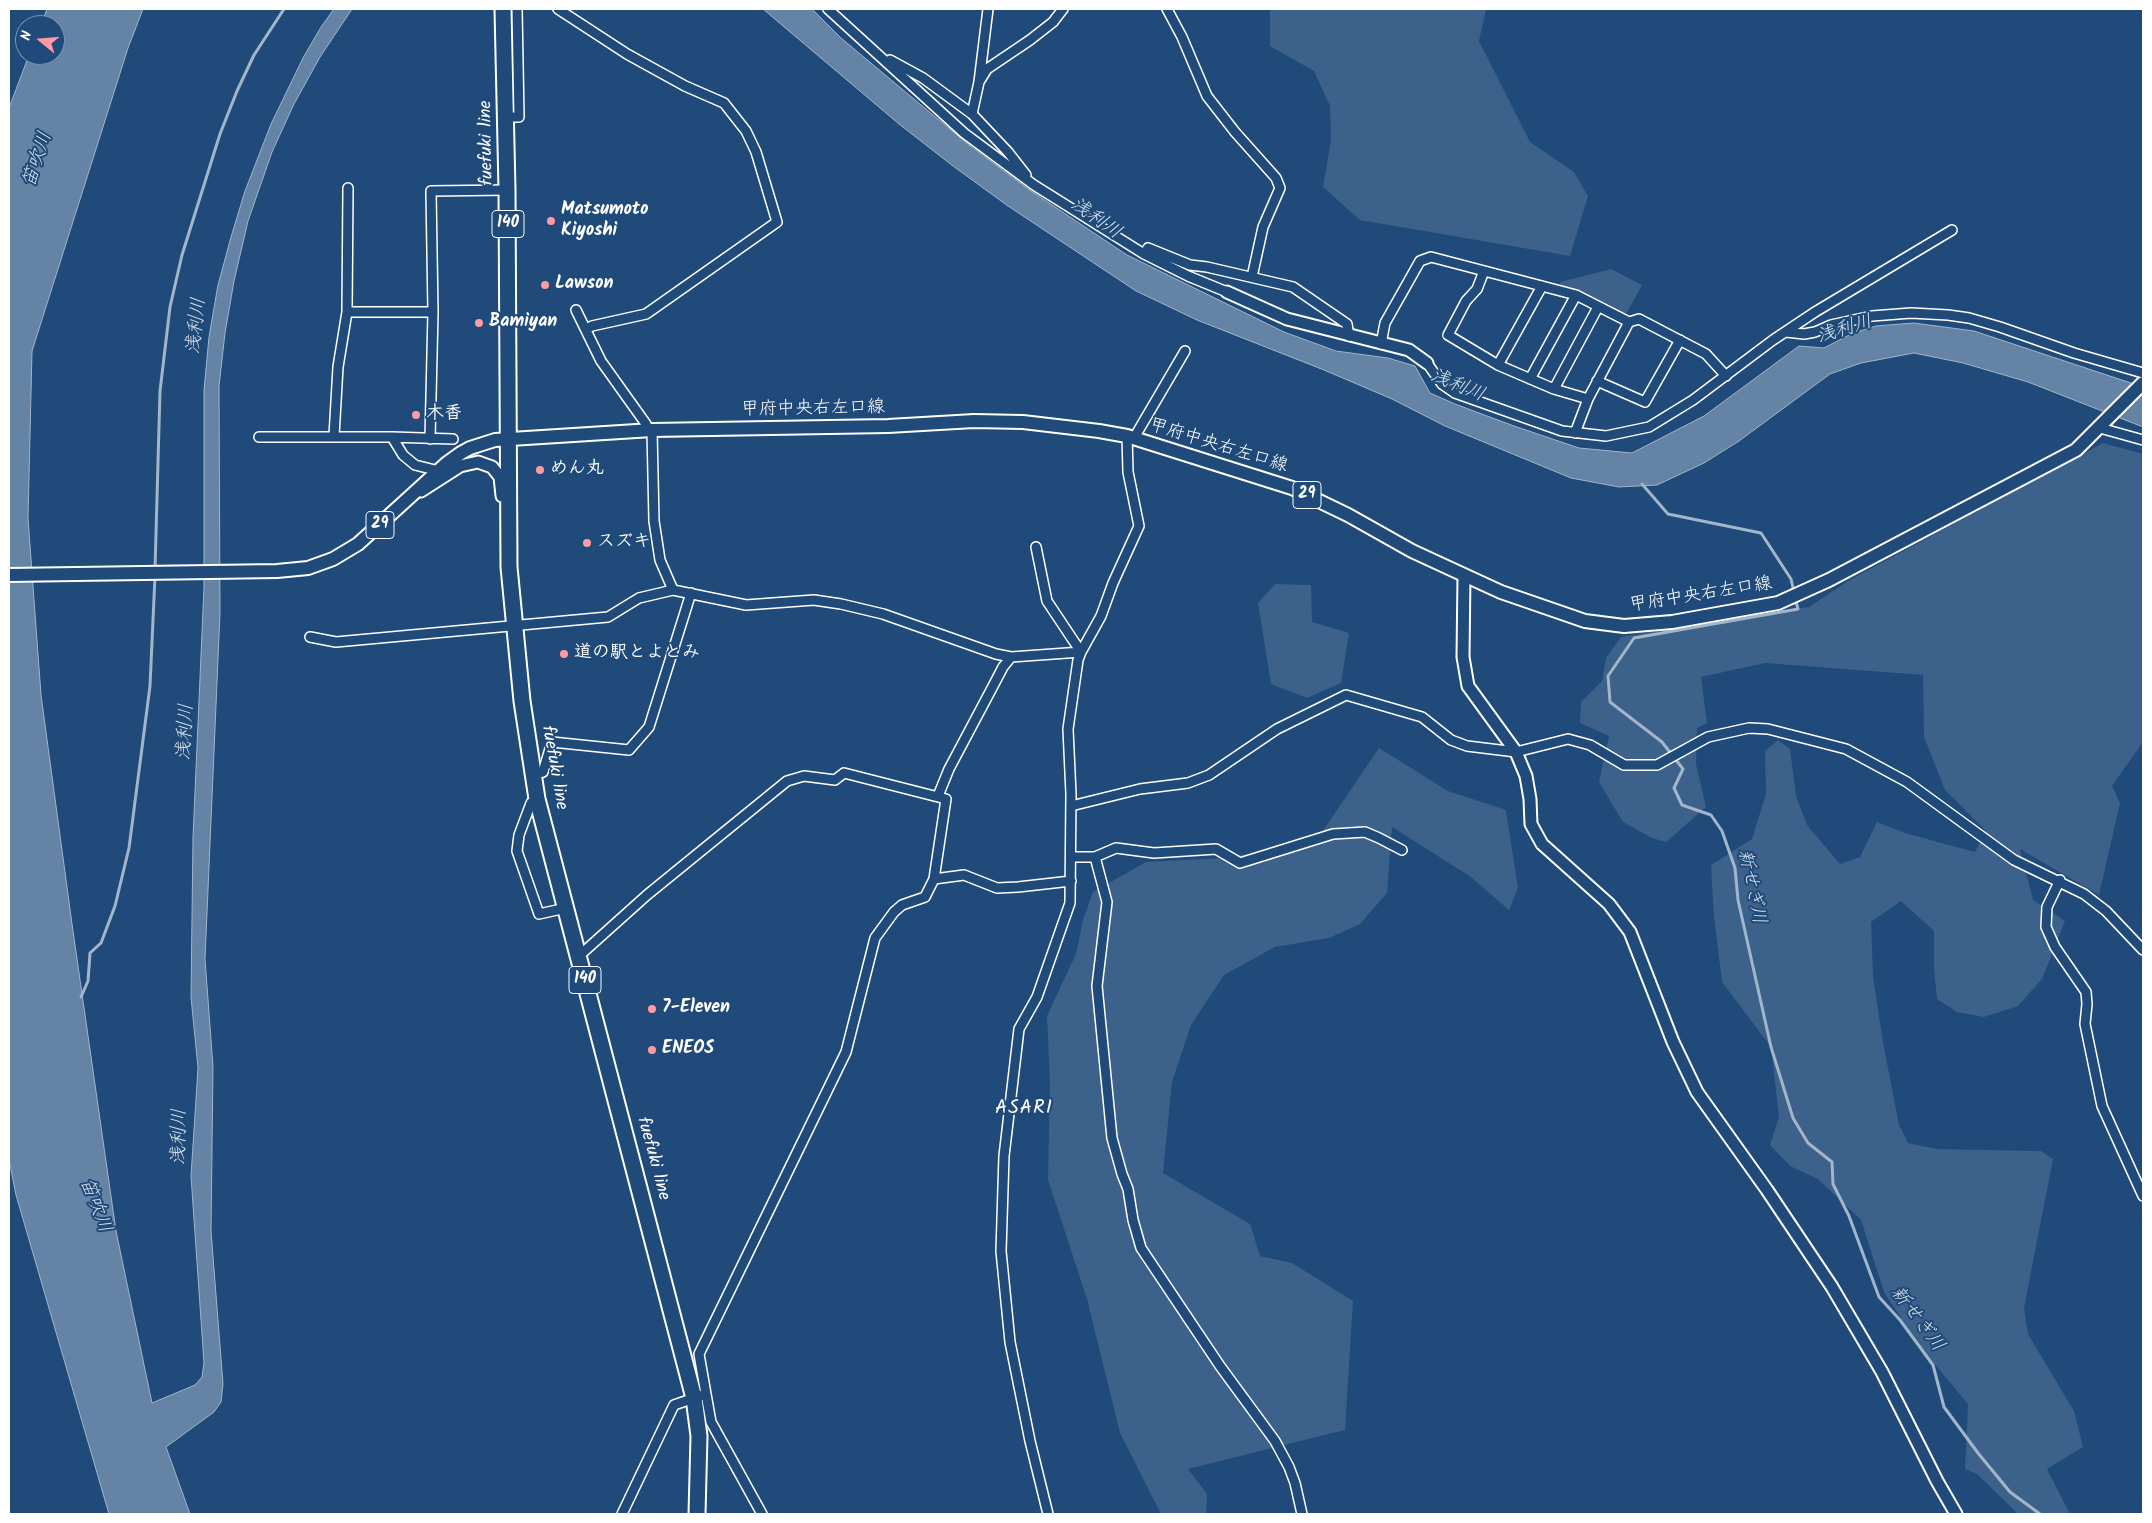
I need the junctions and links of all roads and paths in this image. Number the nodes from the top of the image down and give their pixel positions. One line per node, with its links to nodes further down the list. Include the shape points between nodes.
1 (503, 9): 11 (highway, fuefuki line / 140)
2 (517, 9): 11 (street, via 519,117)
3 (558, 9): 27 (street, via 627,54 724,103 746,131 756,152 777,222 646,314)
4 (828, 9): 8 (street)
5 (988, 9): 9 (street)
6 (1063, 9): 9 (street, via 1053,22 988,69)
7 (1167, 9): 18 (street, via 1206,96 1276,178 1280,188 1263,227)
8 (878, 54): 10 (street, via 923,78); 12 (street, via 964,133)
9 (979, 82): 10 (street)
10 (972, 114): 12 (street)
11 (506, 117): 14 (highway, fuefuki line / 140)
12 (1034, 185): 16 (street)
13 (348, 188): 24 (street)
14 (507, 190): 25 (street, via 431,191); 49 (highway, fuefuki line / 140)
15 (1952, 230): 28 (street)
16 (1144, 254): 18 (street, via 1148,248 1190,265); 20 (street)
17 (1484, 271): 19 (street); 31 (street, via 1431,257 1420,261 1385,323); 34 (street, via 1477,289 1466,301 1448,335)
18 (1252, 276): 29 (street, via 1293,287 1347,324)
19 (1542, 286): 21 (street); 34 (street)
20 (1227, 292): 29 (street, via 1287,319)
21 (1576, 295): 22 (street); 37 (street)
22 (1598, 306): 26 (street); 40 (street)
23 (576, 310): 27 (street)
24 (347, 312): 25 (street); 45 (street, via 338,367)
25 (433, 312): 50 (street)
26 (1629, 322): 30 (street, via 1639,319); 38 (street)
27 (586, 330): 43 (street, via 601,361)
28 (1786, 332): 35 (street, via 1804,334 1872,316 1948,315 2000,327); 36 (street)
29 (1349, 336): 31 (street)
30 (1680, 340): 36 (street, via 1706,354); 38 (street, via 1645,402)
31 (1381, 344): 33 (street, via 1409,350)
32 (1184, 350): 48 (street)
33 (1427, 363): 44 (street, via 1442,384 1455,393)
34 (1498, 365): 37 (street)
35 (2143, 373)
36 (1726, 376): 44 (street, via 1649,427 1606,436)
37 (1530, 379): 40 (street)
38 (1597, 381): 41 (street)
39 (2143, 383): 42 (main road, 甲府中央右左口線 / 29)
40 (1554, 389): 41 (street)
41 (1588, 399): 44 (street)
42 (2102, 424): 52 (street); 58 (main road, 甲府中央右左口線 / 29, via 2076,450 1829,580 1778,603 1672,622 1624,626 1586,621 1501,592)
43 (650, 431): 48 (main road, 甲府中央右左口線 / 29, via 974,421 1032,423); 49 (main road, 甲府中央右左口線 / 29); 59 (street, via 654,521 660,560)
44 (1575, 433)
45 (334, 436): 46 (street); 47 (street)
46 (259, 437)
47 (392, 437): 50 (street); 53 (street, via 403,455 415,465)
48 (1131, 437): 58 (main road, 甲府中央右左口線 / 29, via 1292,488); 63 (street, via 1128,472 1139,526 1101,616)
49 (510, 438): 53 (main road, 甲府中央右左口線 / 29, via 470,448); 56 (highway, fuefuki line / 140)
50 (430, 439): 51 (street)
51 (453, 439)
52 (2143, 440)
53 (439, 471): 54 (main road, 甲府中央右左口線 / 29)
54 (408, 499): 56 (street, via 460,466 478,462 492,467 500,477 502,487 502,517); 57 (main road, 甲府中央右左口線 / 29, via 358,544 334,559 294,570)
55 (1036, 547): 63 (street, via 1047,601)
56 (509, 567): 61 (highway, fuefuki line / 140)
57 (9, 575)
58 (1464, 575): 65 (street, via 1463,657 1468,686)
59 (673, 590): 60 (street); 61 (street, via 639,598 608,617)
60 (691, 593): 64 (street, via 746,605 814,600 841,604 883,614); 66 (street, via 649,728 629,750 552,742 543,772)
61 (514, 625): 62 (street, via 336,642); 66 (highway, fuefuki line / 140)
62 (310, 636)
63 (1080, 652): 64 (street); 69 (street, via 1068,729)
64 (1011, 657): 67 (street, via 949,769)
65 (1516, 752): 69 (street, via 1467,746 1451,740 1422,717 1346,695 1269,734 1209,775 1188,783 1140,789); 74 (street, via 1568,738 1590,745 1624,765 1657,765 1708,737 1748,728 1768,728 1846,749 1906,782 2014,860); 86 (street, via 1526,776 1531,824 1542,844 1609,904 1630,932 1697,1092 1832,1287 1882,1372)
66 (533, 774): 68 (highway, fuefuki line / 140)
67 (938, 796): 73 (street, via 946,799); 78 (street, via 844,773 835,780 804,776 787,781 647,895)
68 (537, 799): 76 (highway, fuefuki line / 140); 76 (street, via 531,803 516,851 539,914)
69 (1071, 806): 71 (street)
70 (1402, 850): 72 (street, via 1364,832 1333,834 1240,863 1216,849 1154,852 1116,848)
71 (1072, 857): 72 (street); 75 (street)
72 (1094, 857): 85 (street, via 1106,902 1097,986 1112,1138 1141,1248 1215,1359 1275,1441 1296,1483)
73 (934, 879): 75 (street, via 964,875 997,888); 80 (street, via 925,897 902,905 875,938 846,1052 698,1354)
74 (2060, 880): 77 (street, via 2106,911); 79 (street, via 2047,907 2046,927 2055,947 2086,992 2085,1024 2102,1106)
75 (1071, 881): 84 (street, via 1070,903 1064,922 1037,997 1018,1029 1004,1156 1000,1251 1010,1342)
76 (566, 908): 78 (highway, fuefuki line / 140)
77 (2143, 950)
78 (579, 956): 80 (highway, fuefuki line / 140)
79 (2143, 1196)
80 (700, 1396): 81 (street, via 674,1405); 82 (highway, fuefuki line / 140); 83 (street)
81 (622, 1514)
82 (696, 1514)
83 (762, 1514)
84 (1048, 1514)
85 (1302, 1514)
86 (1956, 1514)

